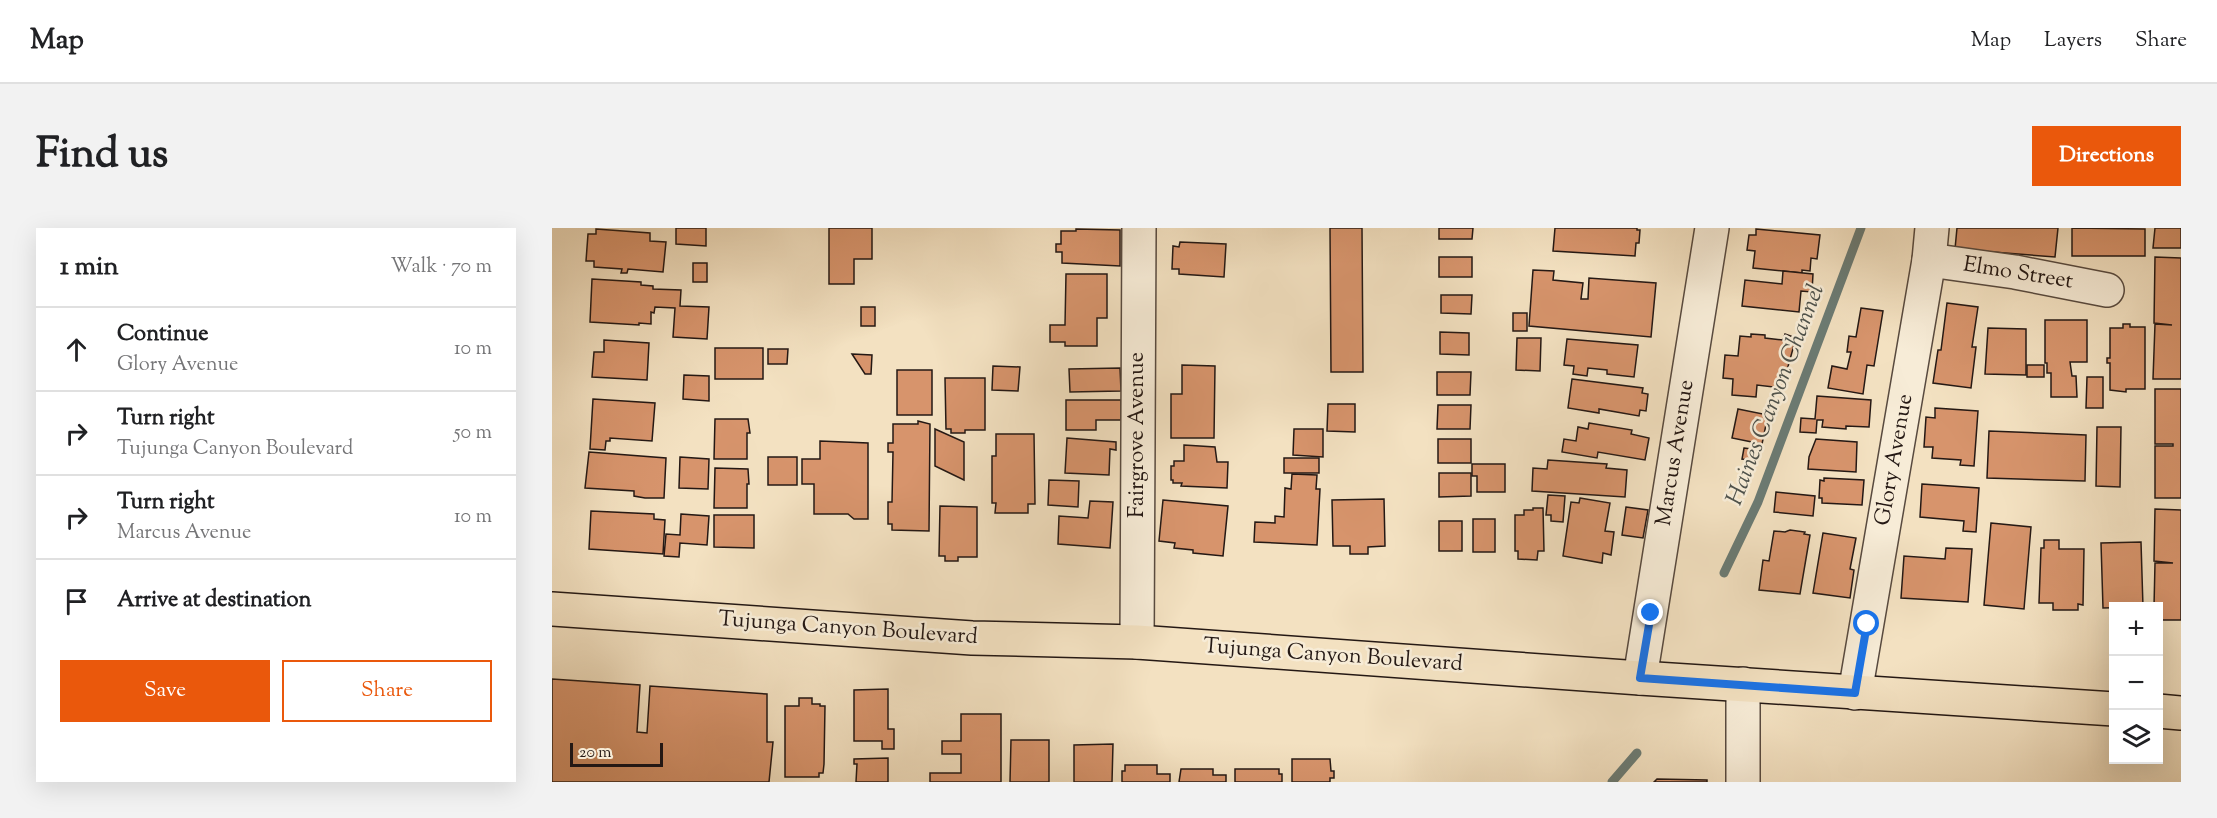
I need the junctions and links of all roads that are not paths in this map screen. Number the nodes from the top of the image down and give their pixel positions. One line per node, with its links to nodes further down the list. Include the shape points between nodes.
1 (1139, 228): 7 (street, Fairgrove Avenue)
2 (1712, 228): 8 (street, Marcus Avenue)
3 (1932, 228): 4 (street, Glory Avenue)
4 (1929, 260): 5 (street, Elmo Street); 10 (street, Glory Avenue)
5 (2107, 290)
6 (552, 609): 7 (main road, Tujunga Canyon Boulevard, via 972,638)
7 (1137, 642): 8 (main road, Tujunga Canyon Boulevard)
8 (1640, 678): 9 (main road, Tujunga Canyon Boulevard)
9 (1743, 684): 10 (main road, Tujunga Canyon Boulevard); 14 (street)
10 (1855, 693): 11 (main road, Tujunga Canyon Boulevard)
11 (2109, 709)
12 (2163, 711): 13 (main road)
13 (2181, 713)
14 (1743, 782)

